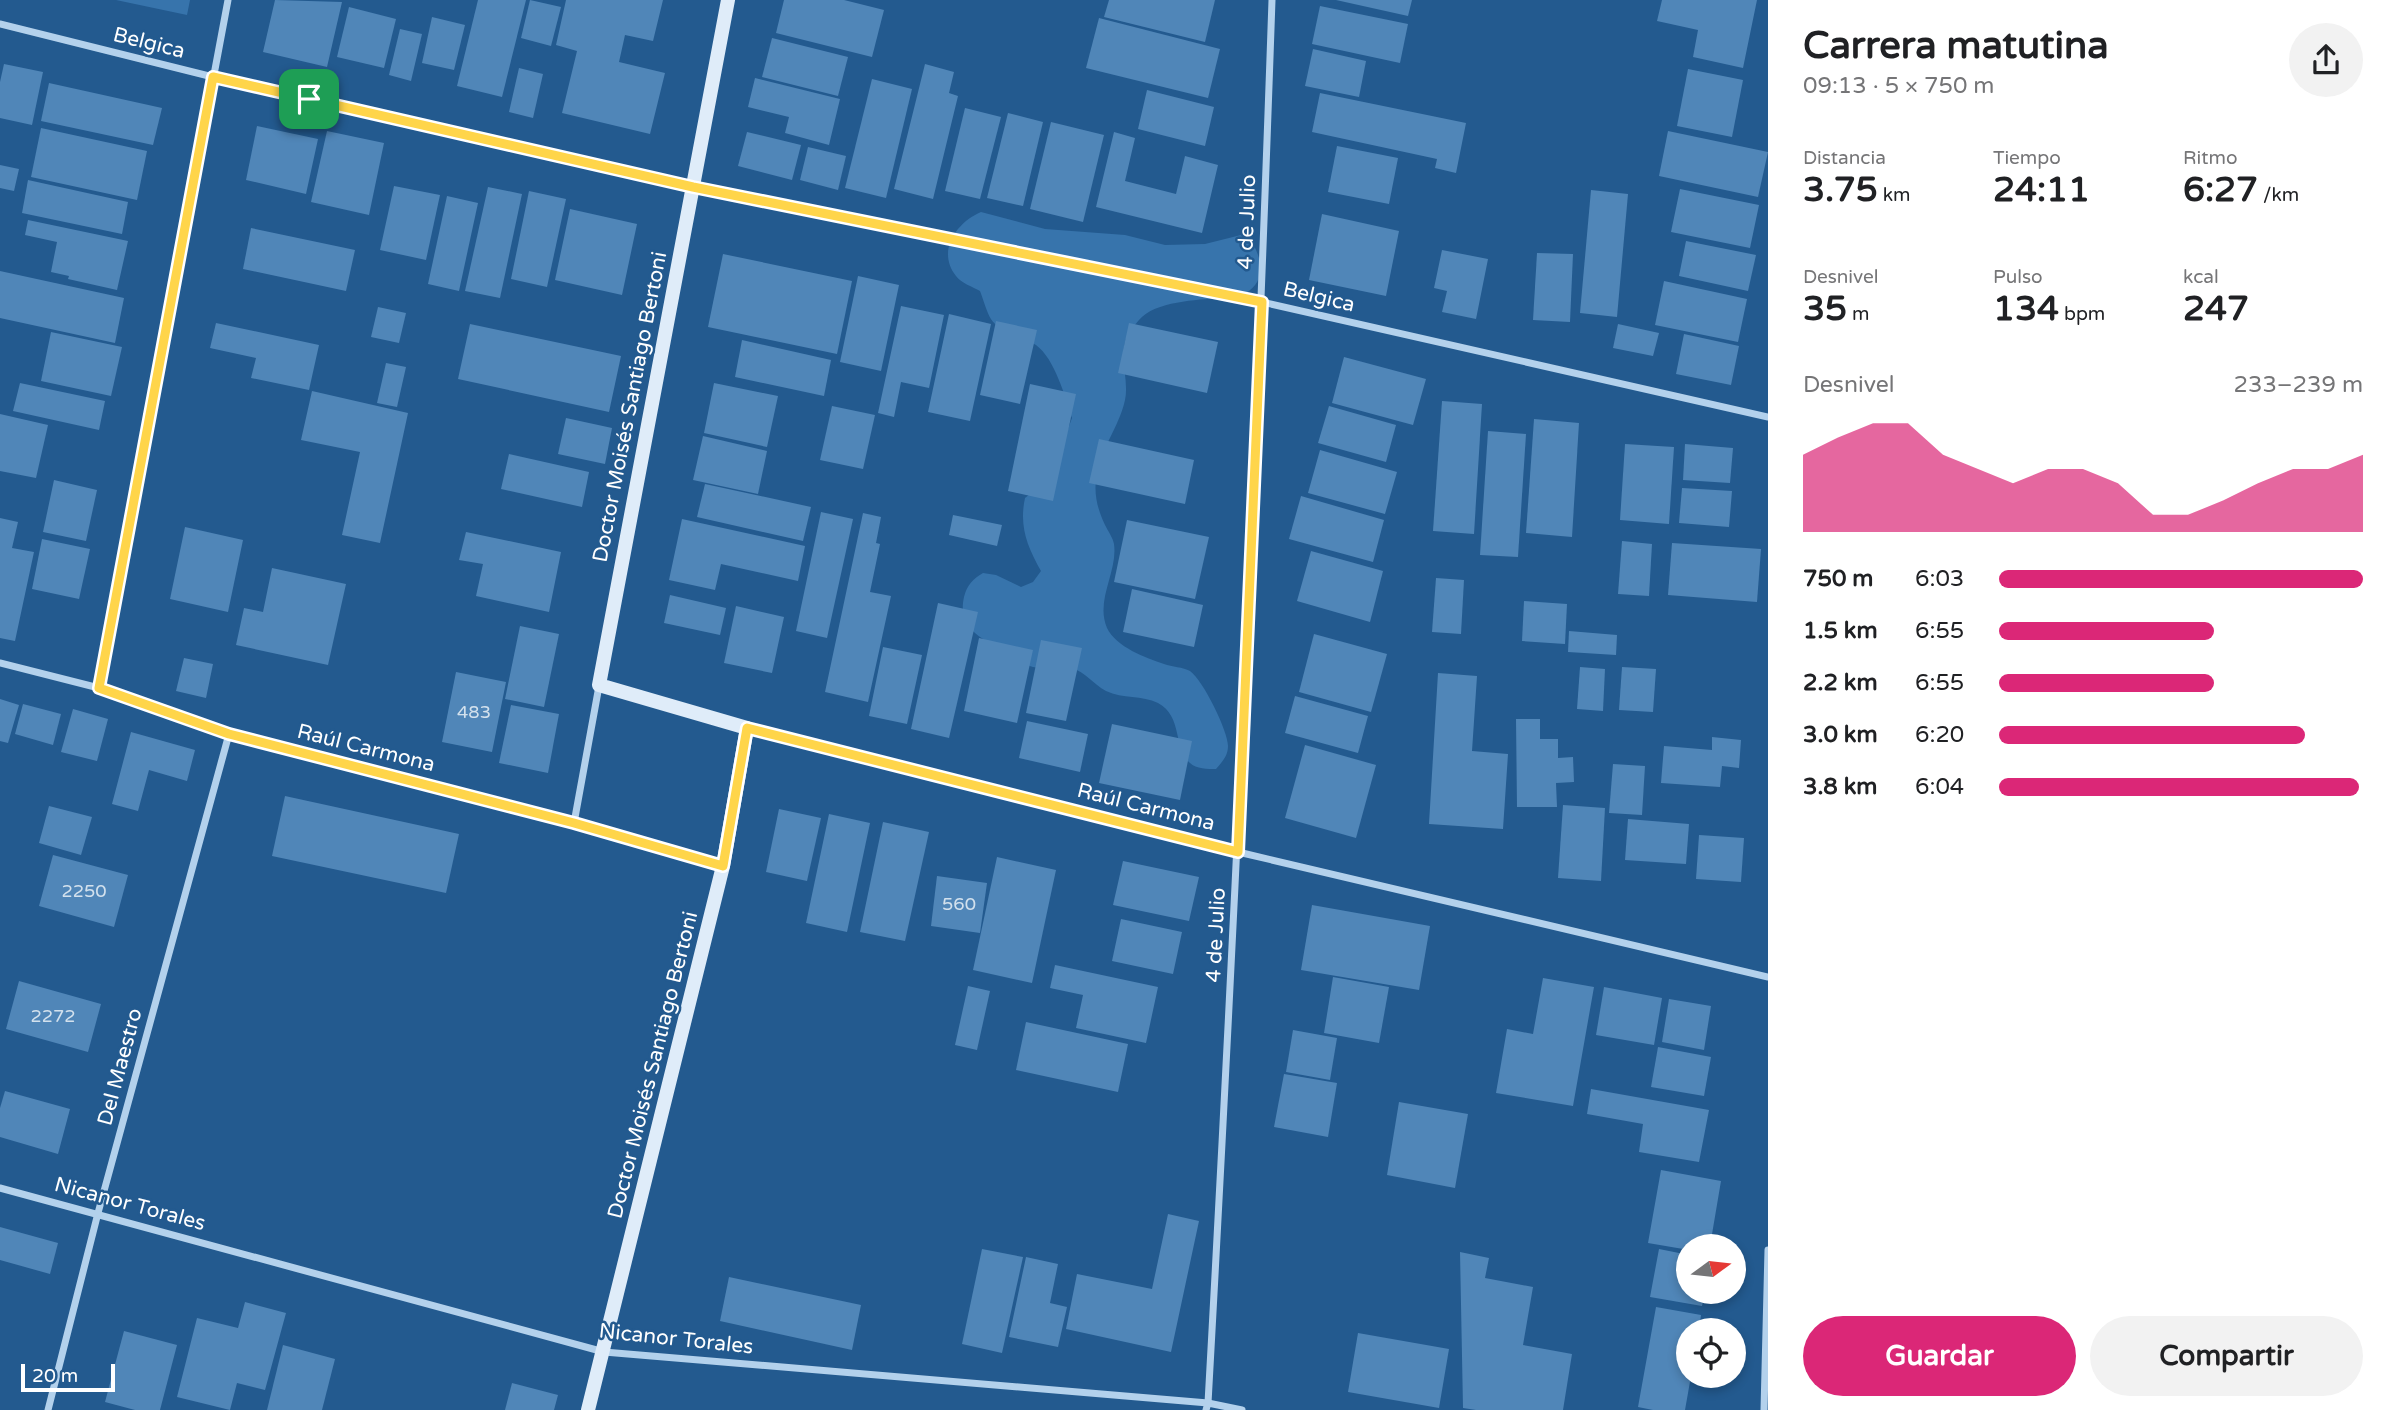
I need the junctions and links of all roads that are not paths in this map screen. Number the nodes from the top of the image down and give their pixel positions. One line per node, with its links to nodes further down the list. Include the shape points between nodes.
1 (228, 0): 5 (street)
2 (728, 0): 6 (street, Doctor Moisés Santiago Bertoni)
3 (1272, 0): 7 (street, 4 de Julio)
4 (0, 24): 5 (street, Belgica)
5 (213, 77): 6 (street, Belgica); 11 (street)
6 (693, 187): 7 (street, Belgica); 10 (street, Doctor Moisés Santiago Bertoni)
7 (1262, 302): 8 (street, Belgica); 15 (street, 4 de Julio)
8 (1768, 417)
9 (0, 663): 11 (street, Raúl Carmona)
10 (599, 685): 12 (street, Raúl Carmona); 14 (street, Doctor Moisés Santiago Bertoni)
11 (99, 688): 13 (street, Raúl Carmona)
12 (747, 728): 15 (street, Raúl Carmona); 16 (street, Doctor Moisés Santiago Bertoni)
13 (229, 734): 14 (street, Raúl Carmona); 19 (street, Del Maestro)
14 (574, 823): 16 (street, Raúl Carmona)
15 (1238, 852): 17 (street, Raúl Carmona); 22 (street, 4 de Julio)
16 (723, 866): 21 (street, Doctor Moisés Santiago Bertoni)
17 (1768, 977)
18 (0, 1188): 19 (street, Nicanor Torales)
19 (99, 1213): 21 (street, Nicanor Torales); 23 (street, Del Maestro)
20 (1768, 1250): 26 (street)
21 (604, 1352): 22 (street, Nicanor Torales); 24 (street, Doctor Moisés Santiago Bertoni)
22 (1207, 1406): 25 (street, Nicanor Torales)
23 (48, 1410)
24 (588, 1410)
25 (1242, 1410)
26 (1764, 1410)

